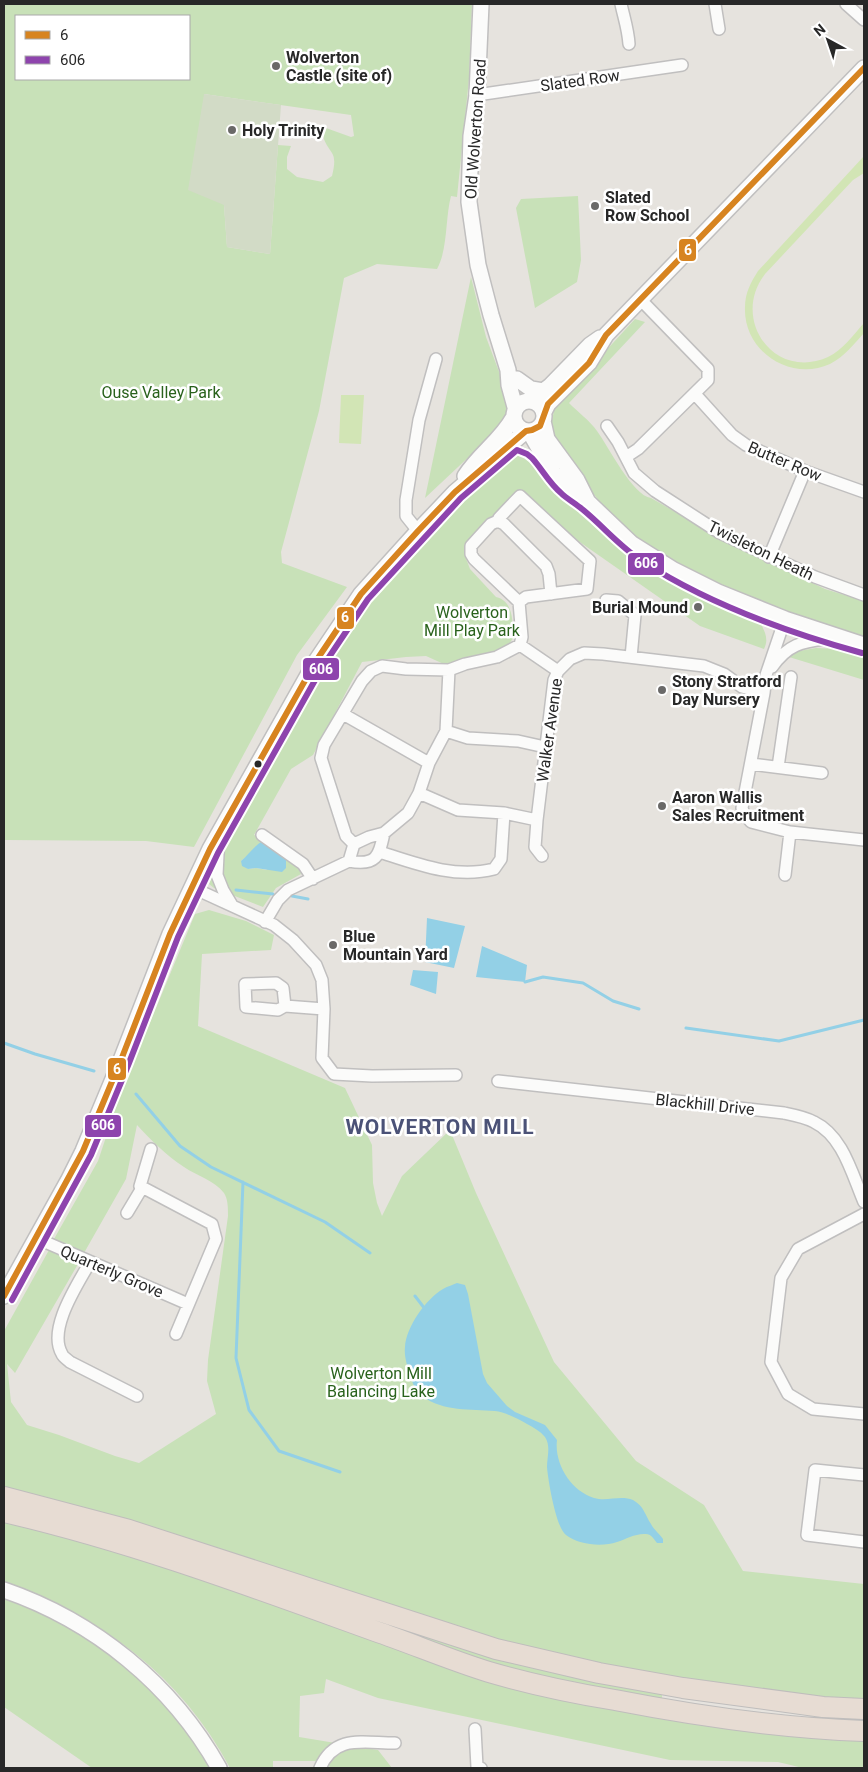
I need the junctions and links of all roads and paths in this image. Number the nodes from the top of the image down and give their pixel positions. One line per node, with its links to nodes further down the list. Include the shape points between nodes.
1 (481, 4): 10 (street, Old Wolverton Road)
2 (621, 4): 7 (street, via 628,25)
3 (715, 4): 6 (street)
4 (846, 4): 5 (street)
5 (864, 20)
6 (720, 29)
7 (629, 44)
8 (682, 65): 10 (street, Slated Row)
9 (864, 68): 11 (street)
10 (478, 95): 14 (street, Old Wolverton Road, via 471,136 469,202 478,265 491,316)
11 (640, 299): 12 (street); 15 (street, via 708,369 708,380)
12 (606, 335): 16 (street, via 590,345); 17 (street, via 589,363 548,404)
13 (436, 359): 26 (street, via 419,420 406,500 406,516)
14 (512, 374): 16 (street, Old Wolverton Road, via 509,385); 16 (street, via 531,390)
15 (695, 394): 20 (street); 21 (street, Butter Row, via 732,435 746,445)
16 (526, 403): 17 (street, via 539,404); 19 (street, via 517,426); 22 (street, via 470,469)
17 (543, 417): 19 (street, via 538,428); 24 (street, via 547,439 577,480)
18 (607, 426): 20 (street, Twisleton Heath)
19 (523, 434): 22 (street); 24 (street, via 544,456 553,473)
20 (626, 457): 27 (street, Twisleton Heath, via 634,473 655,492 720,533)
21 (805, 471): 23 (street, Butter Row); 27 (street)
22 (455, 492): 26 (street)
23 (864, 492)
24 (587, 501): 32 (street, via 632,543 674,570)
25 (498, 521): 28 (street, via 546,566); 28 (street, via 520,496 590,561 587,589); 31 (street, via 471,546 471,554)
26 (418, 532): 52 (street, via 361,594 338,626)
27 (769, 556): 29 (street, Twisleton Heath)
28 (551, 594): 31 (street)
29 (864, 595)
30 (606, 600): 36 (street, via 618,601 635,615)
31 (519, 602): 34 (street)
32 (785, 619): 33 (street); 39 (street)
33 (837, 638): 35 (street); 39 (street, via 798,643 781,655)
34 (520, 645): 37 (street, via 497,658); 38 (street)
35 (864, 645)
36 (630, 657): 38 (street, Walker Avenue, via 584,653 570,659); 41 (street, Walker Avenue, via 704,666 724,674 742,687)
37 (449, 670): 42 (street, via 382,666 371,671 362,681); 43 (street)
38 (558, 671): 44 (street, Walker Avenue)
39 (766, 675): 41 (street)
40 (791, 677): 47 (street)
41 (764, 693): 46 (street)
42 (343, 714): 45 (street); 57 (street, via 324,745 321,758 346,836)
43 (446, 731): 44 (street, via 468,738 518,741); 45 (street)
44 (545, 747): 51 (street, Walker Avenue)
45 (429, 764): 49 (street)
46 (751, 764): 47 (street); 53 (street, via 742,808 744,814 752,822)
47 (778, 767): 48 (street)
48 (822, 773)
49 (419, 793): 50 (street, via 458,810); 54 (street, via 408,813)
50 (504, 813): 51 (street); 58 (street, via 500,859 494,869 477,874 432,869)
51 (537, 820): 59 (street, Walker Avenue, via 535,847)
52 (219, 832): 63 (street); 64 (street, via 217,875)
53 (790, 832): 56 (street); 61 (street)
54 (384, 833): 57 (street); 58 (street)
55 (262, 835): 62 (street, via 303,864)
56 (864, 840)
57 (354, 844): 60 (street)
58 (380, 852): 60 (street, via 373,860)
59 (542, 856)
60 (349, 861): 62 (street)
61 (786, 875)
62 (313, 878): 65 (street, via 288,890 278,900)
63 (191, 887): 64 (street); 75 (street, via 83,1151)
64 (232, 905): 65 (street)
65 (266, 922): 67 (street, via 293,940 316,965 322,980)
66 (285, 1006): 67 (street)
67 (324, 1009): 68 (street, via 322,1058 334,1074)
68 (456, 1075)
69 (498, 1081): 72 (street, Blackhill Drive, via 784,1112 802,1117 826,1130 838,1143)
70 (151, 1150): 71 (street)
71 (142, 1188): 73 (street); 78 (street, via 212,1224 216,1239)
72 (864, 1202)
73 (127, 1214)
74 (864, 1214): 81 (street, via 798,1250 781,1278 771,1362 788,1394 813,1409)
75 (36, 1238): 76 (street, Quarterly Grove); 77 (street)
76 (90, 1262): 78 (street, Quarterly Grove); 80 (street, via 60,1318 58,1339 62,1354 70,1362)
77 (4, 1296)
78 (188, 1304): 79 (street)
79 (176, 1334)
80 (137, 1396)
81 (864, 1414)
82 (864, 1475): 85 (street, via 815,1470 807,1535)
83 (4, 1497): 87 (highway, via 129,1530 496,1649 683,1688 823,1707)
84 (4, 1512): 89 (highway, via 116,1542 490,1672 673,1711 822,1730)
85 (864, 1542)
86 (4, 1590): 91 (street, via 33,1600 134,1663 170,1698)
87 (864, 1709)
88 (475, 1729): 93 (street, via 477,1767)
89 (864, 1732)
90 (395, 1743): 92 (street, via 345,1743 324,1758)
91 (219, 1768)
92 (320, 1768)
93 (481, 1768)

